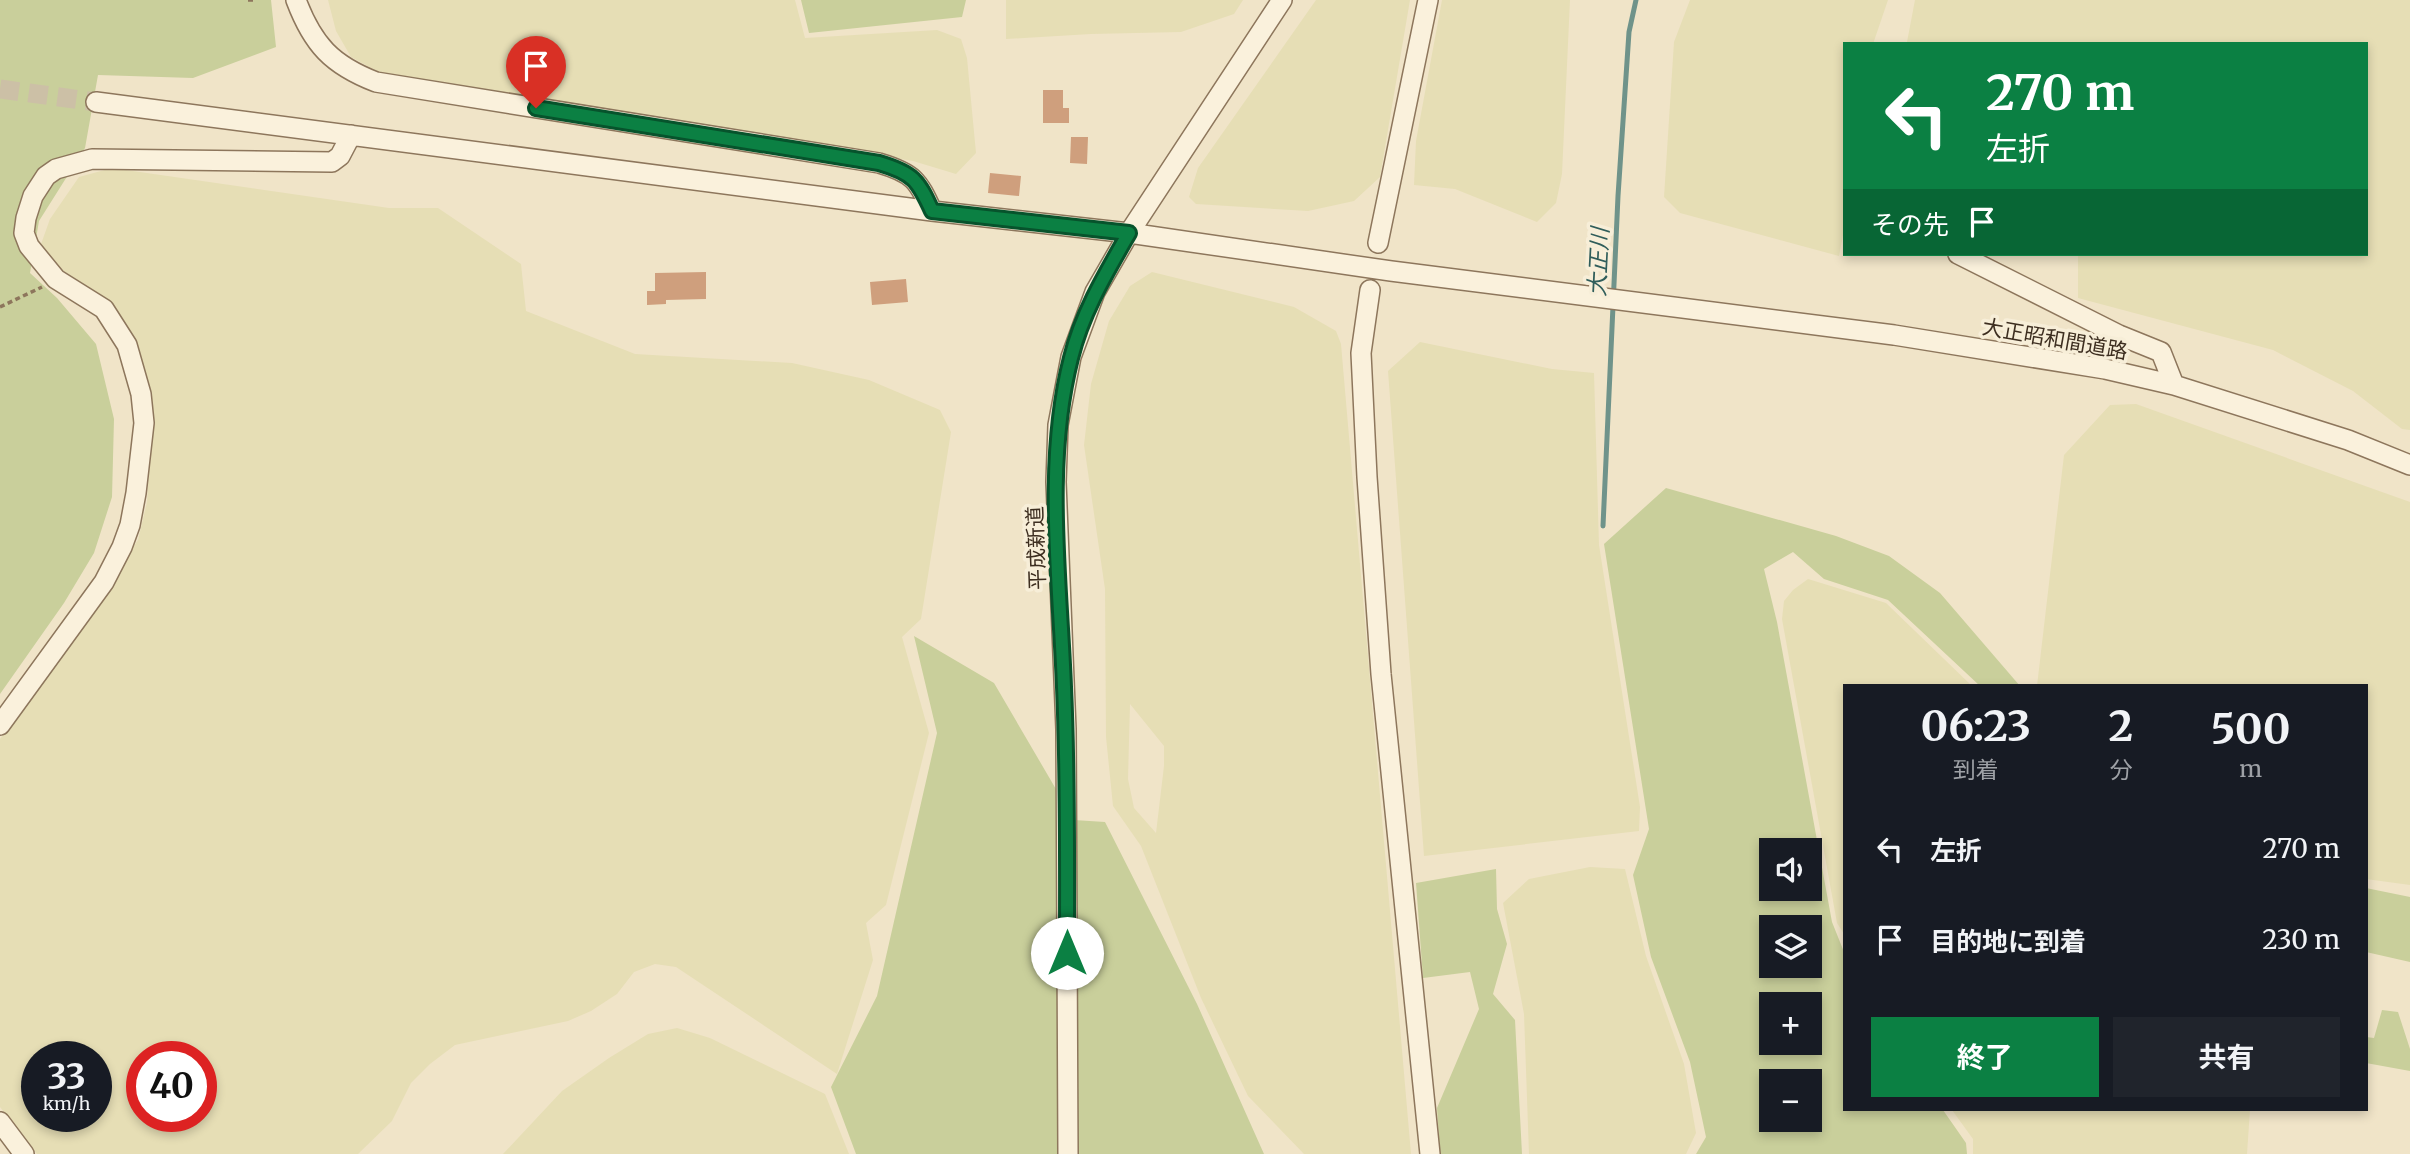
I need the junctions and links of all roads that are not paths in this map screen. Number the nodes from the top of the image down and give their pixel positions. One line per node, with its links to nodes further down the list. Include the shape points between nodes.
1 (296, 0): 6 (street, via 312,34 331,58 376,82 879,163 904,170 921,188)
2 (1282, 0): 7 (street, 平成新道)
3 (1428, 0): 8 (street)
4 (96, 102): 5 (street, 大正昭和間道路)
5 (351, 135): 6 (street, 大正昭和間道路); 13 (street, via 332,162 92,159 56,169 39,185 26,218 24,233 29,246 56,279 104,309 127,345 144,423 136,493 122,547 104,582)
6 (932, 211): 7 (street, 大正昭和間道路)
7 (1129, 233): 11 (street, 大正昭和間道路, via 1894,335 2105,369); 16 (street, 平成新道, via 1095,292 1071,357 1058,425 1066,729)
8 (1378, 243)
9 (1962, 256): 11 (street, via 2161,352)
10 (1370, 290): 17 (street, via 1361,353 1367,477 1381,674)
11 (2174, 385): 12 (street, 大正昭和間道路, via 2348,440)
12 (2410, 465)
13 (0, 724)
14 (0, 1122): 15 (street)
15 (24, 1154)
16 (1068, 1154)
17 (1430, 1154)

